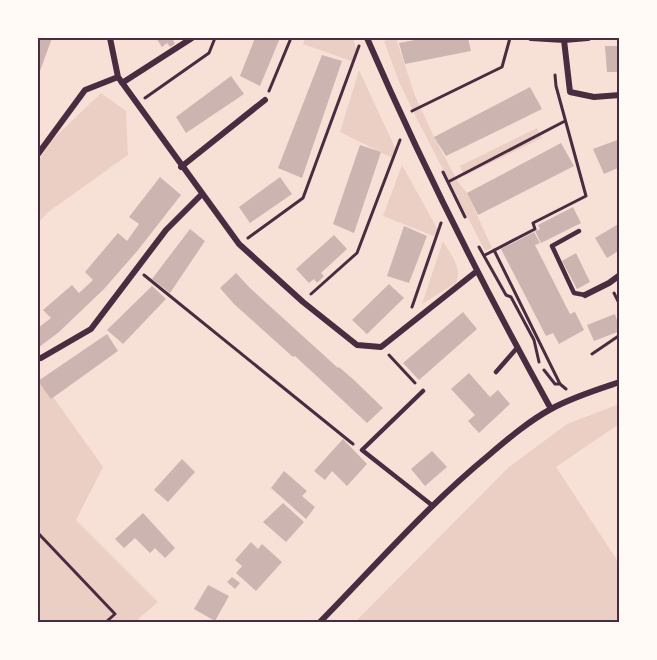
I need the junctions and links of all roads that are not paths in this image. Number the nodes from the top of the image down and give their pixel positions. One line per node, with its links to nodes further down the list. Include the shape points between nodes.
1 (110, 38): 7 (street)
2 (192, 38): 7 (street)
3 (367, 38): 14 (street)
4 (531, 38): 6 (street)
5 (588, 38): 6 (street)
6 (564, 40): 8 (street, via 570,92 594,97)
7 (120, 80): 10 (street, via 86,90); 11 (street)
8 (620, 95)
9 (265, 100): 11 (street)
10 (38, 154)
11 (181, 166): 12 (street)
12 (201, 195): 14 (street, via 239,244 357,345 381,347); 18 (street, via 166,230 91,328)
13 (579, 231): 16 (lane, via 552,246 574,293)
14 (477, 271): 17 (street)
15 (620, 275): 16 (street)
16 (585, 296)
17 (517, 348): 19 (lane); 22 (street)
18 (40, 358)
19 (496, 372)
20 (620, 382): 22 (street)
21 (423, 391): 23 (lane, via 362,450)
22 (551, 409): 23 (street, via 514,434)
23 (433, 506): 24 (street)
24 (320, 622)

